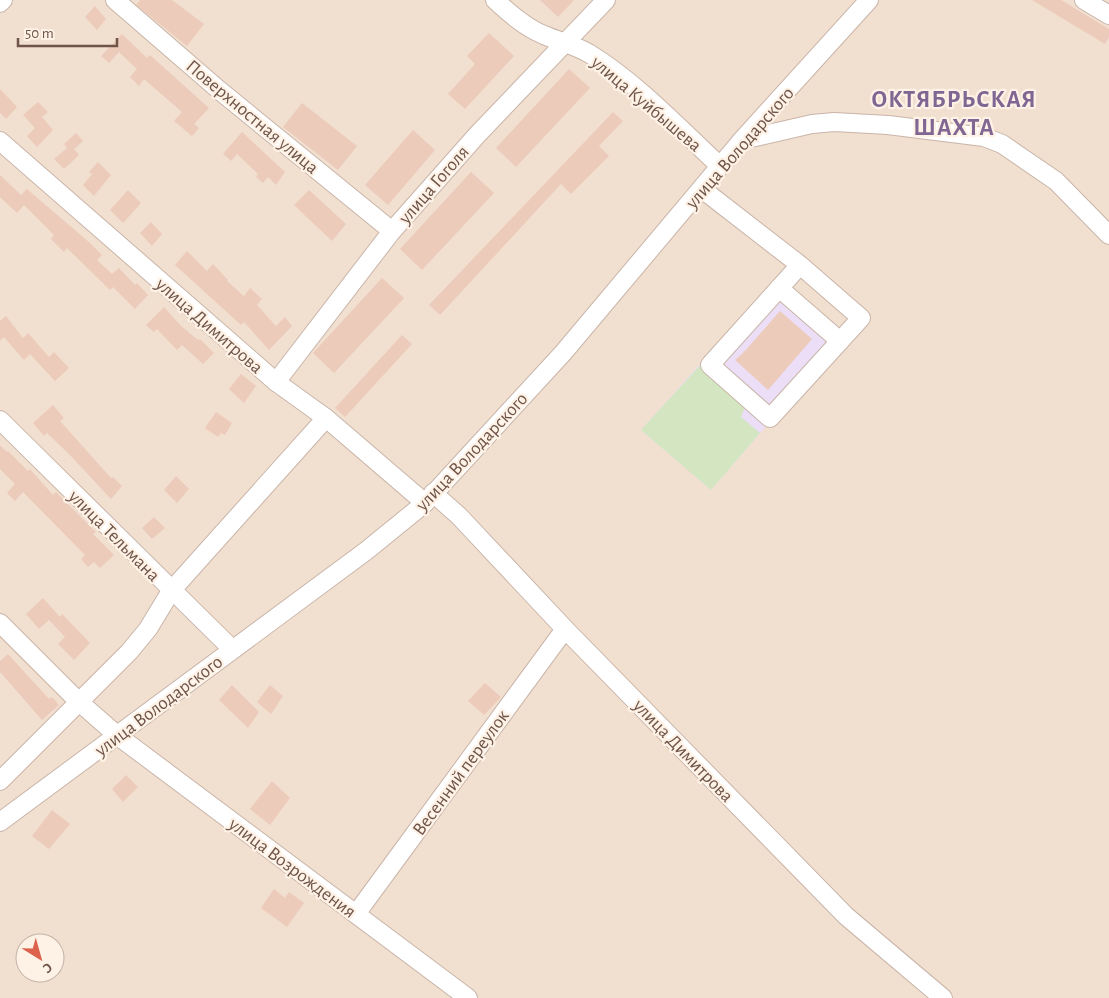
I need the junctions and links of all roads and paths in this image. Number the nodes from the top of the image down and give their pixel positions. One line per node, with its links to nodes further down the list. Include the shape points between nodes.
1 (3, 0): 6 (street)
2 (115, 0): 14 (street, Поверхностная улица, via 219,90)
3 (606, 0): 9 (street, улица Гоголя)
4 (869, 0): 10 (street, улица Володарского)
5 (1084, 0): 8 (street)
6 (0, 3)
7 (505, 3): 9 (street, улица Куйбышева, via 534,30)
8 (1109, 15)
9 (566, 42): 12 (street, улица Куйбышева, via 590,54 625,80); 14 (street, улица Гоголя)
10 (742, 140): 12 (street, улица Володарского); 15 (street, via 834,122 888,125 984,138 1002,144 1056,181)
11 (0, 141): 19 (street, улица Димитрова)
12 (720, 166): 13 (street, улица Володарского)
13 (702, 189): 16 (street); 22 (street, улица Володарского, via 563,353)
14 (392, 231): 19 (street, улица Гоголя)
15 (1109, 235)
16 (800, 265): 17 (street); 18 (street, via 861,318)
17 (779, 288): 18 (street); 18 (street, via 710,365 770,418)
18 (840, 342)
19 (276, 382): 20 (street, улица Димитрова)
20 (326, 418): 22 (street, улица Димитрова); 23 (street)
21 (0, 420): 23 (street, улица Тельмана)
22 (429, 498): 25 (street, улица Димитрова, via 459,516); 26 (street, улица Володарского, via 366,550)
23 (171, 591): 26 (street, улица Тельмана); 27 (street, via 148,629 129,652)
24 (0, 623): 27 (street, улица Возрождения)
25 (564, 629): 31 (street, Весенний переулок); 33 (street, улица Димитрова, via 846,916)
26 (232, 650): 28 (street, улица Володарского)
27 (78, 701): 28 (street, улица Возрождения); 29 (street)
28 (118, 736): 30 (street, улица Володарского); 31 (street, улица Возрождения)
29 (0, 781)
30 (0, 822)
31 (356, 914): 32 (street, улица Возрождения)
32 (468, 998)
33 (943, 998)

